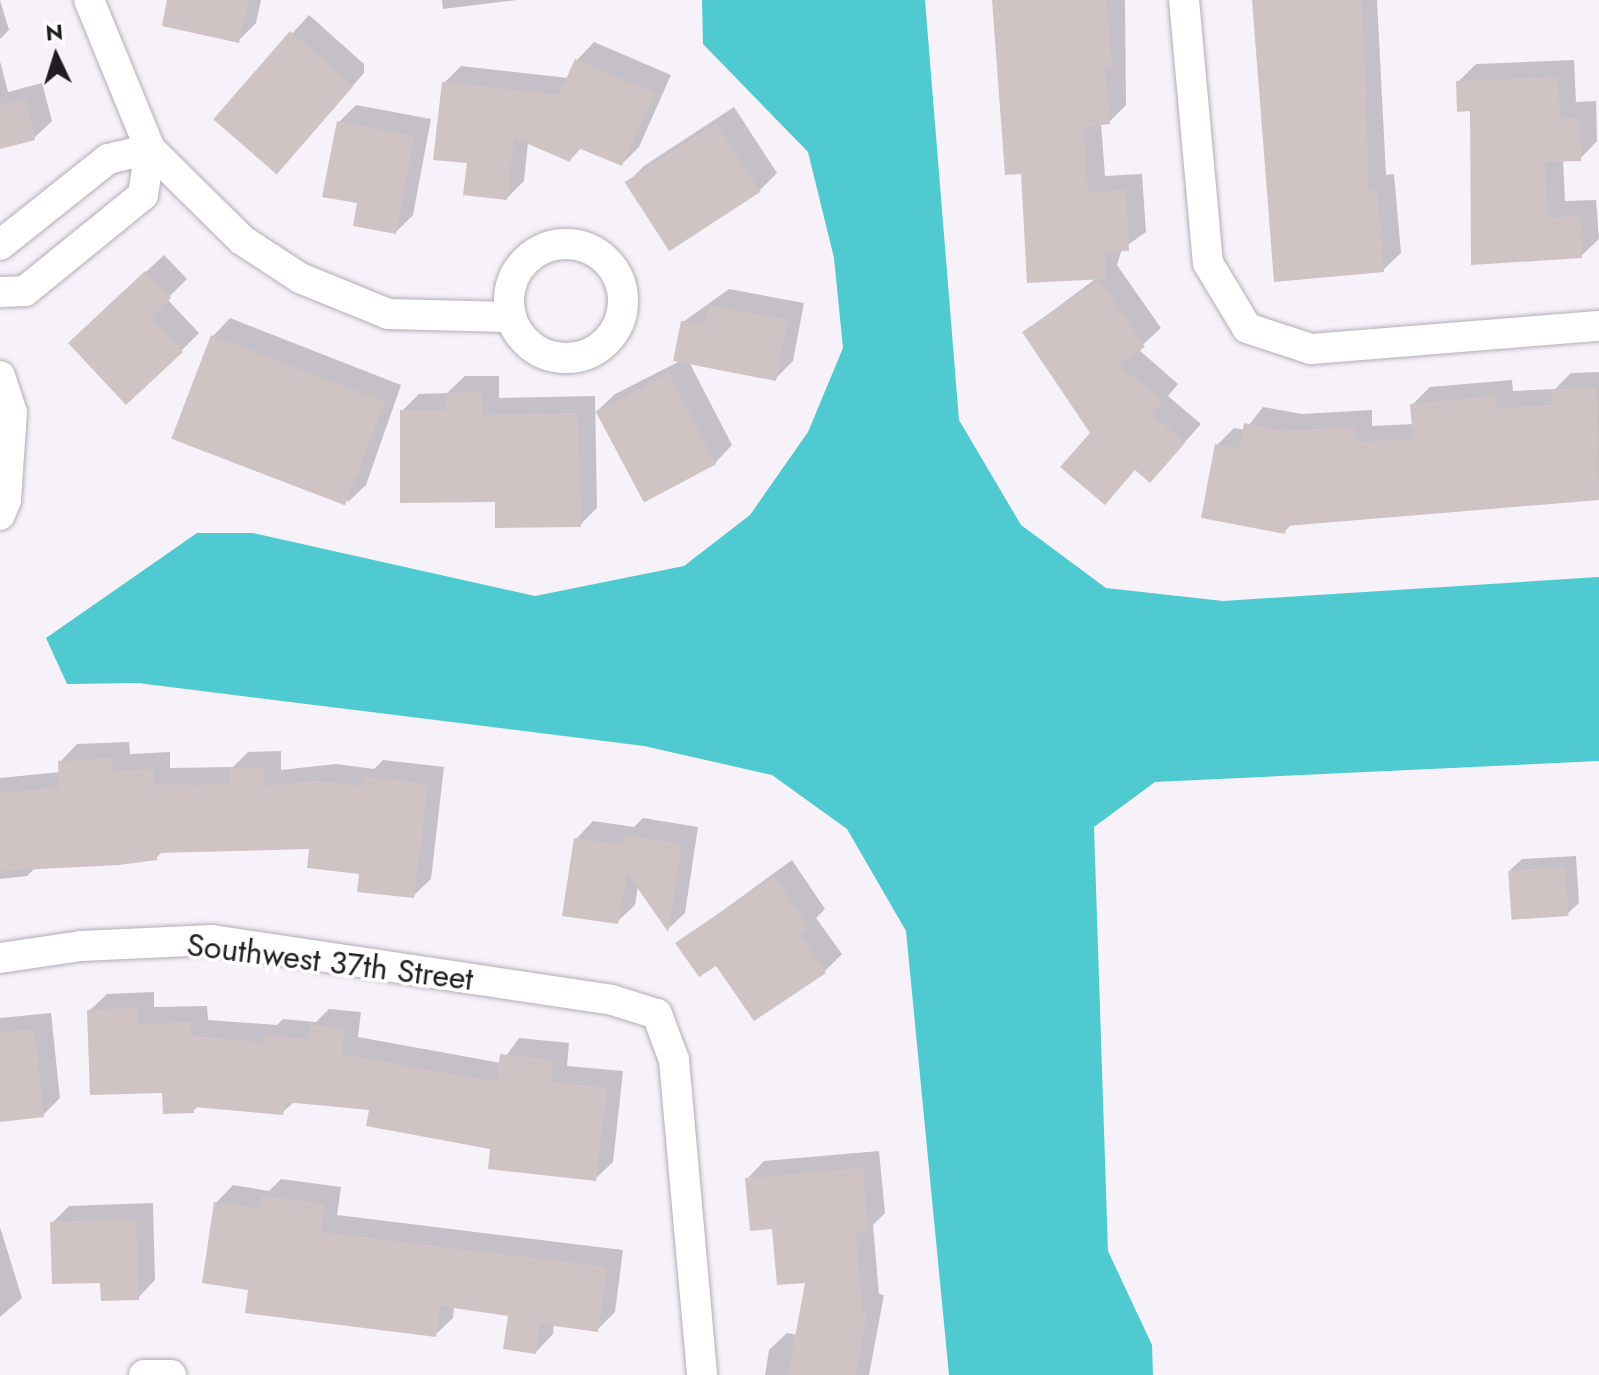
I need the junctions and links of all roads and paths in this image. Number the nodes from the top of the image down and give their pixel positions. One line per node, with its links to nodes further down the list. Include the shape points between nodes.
1 (89, 0): 3 (street)
2 (1184, 0): 7 (street, via 1208,263 1247,328 1311,349)
3 (150, 149): 4 (street, via 108,159); 5 (street, via 143,195 25,291); 6 (street, via 242,240 300,278 388,314)
4 (0, 245)
5 (0, 292)
6 (510, 317)
7 (1599, 326)
8 (0, 376): 9 (street, via 12,412 6,500)
9 (0, 515)
10 (0, 958): 13 (street, Southwest 37th Street, via 81,946 212,940 612,1000 657,1014 674,1060)
11 (144, 1375): 12 (street)
12 (171, 1375)
13 (702, 1375)

